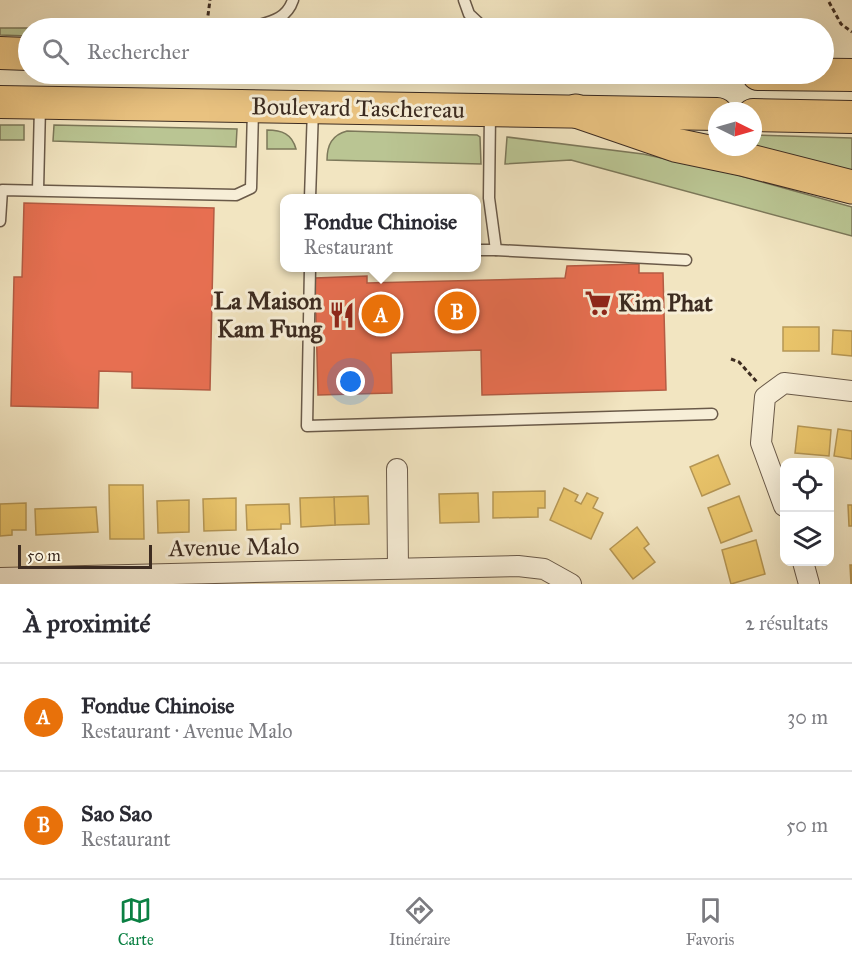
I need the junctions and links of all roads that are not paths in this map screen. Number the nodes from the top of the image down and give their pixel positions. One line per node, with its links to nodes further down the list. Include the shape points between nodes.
1 (293, 0): 3 (lane)
2 (464, 0): 4 (lane)
3 (281, 18)
4 (473, 18)
5 (0, 53): 6 (main road)
6 (18, 54)
7 (834, 75): 8 (main road)
8 (852, 75)
9 (0, 102): 10 (main road, Boulevard Taschereau)
10 (40, 103): 11 (main road, Boulevard Taschereau); 19 (lane)
11 (253, 107): 12 (main road, Boulevard Taschereau); 19 (lane, via 251,188 236,195)
12 (313, 108): 13 (main road, Boulevard Taschereau); 20 (lane)
13 (490, 110): 14 (main road, Boulevard Taschereau); 23 (lane, via 489,198)
14 (576, 111): 15 (main road, Boulevard Taschereau); 18 (highway, via 675,145)
15 (708, 114)
16 (762, 115): 17 (main road)
17 (852, 117)
18 (852, 187)
19 (38, 190): 21 (lane, via 2,190)
20 (310, 194)
21 (0, 222)
22 (481, 250): 23 (lane)
23 (496, 250): 24 (lane)
24 (686, 260)
25 (310, 272): 27 (lane, via 306,426)
26 (852, 391): 29 (street, via 784,382 765,397 761,443)
27 (712, 414)
28 (397, 469): 31 (street)
29 (780, 495)
30 (804, 566): 35 (street)
31 (398, 568): 33 (street, Avenue Malo); 34 (street, Avenue Malo, via 532,567)
32 (0, 578): 33 (street, Avenue Malo)
33 (188, 579)
34 (571, 584)
35 (809, 584)

